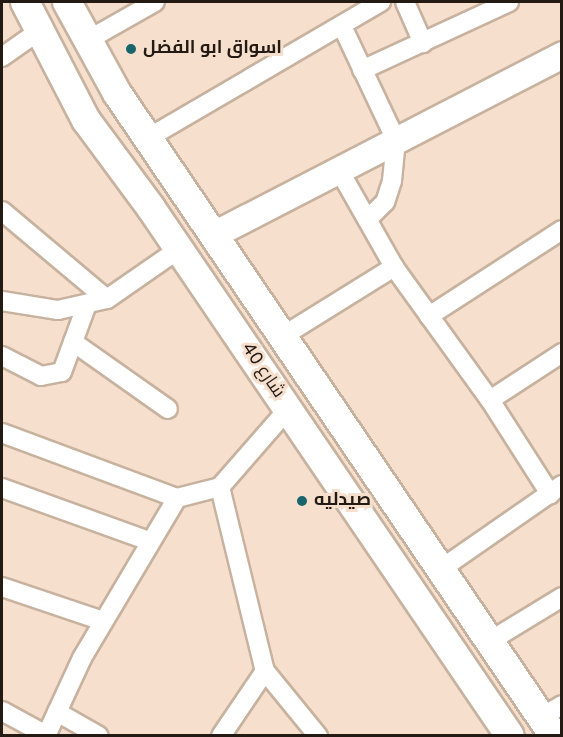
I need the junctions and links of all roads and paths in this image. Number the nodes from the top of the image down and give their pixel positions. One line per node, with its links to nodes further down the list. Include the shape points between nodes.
1 (25, 2): 8 (main road, شارع 40)
2 (67, 2): 9 (main road, شارع 40)
3 (155, 2): 9 (street)
4 (381, 2): 7 (street)
5 (405, 2): 10 (street)
6 (509, 2): 10 (street)
7 (342, 26): 13 (street); 14 (street)
8 (39, 31): 12 (street); 21 (main road, شارع 40, via 86,120)
9 (88, 40): 14 (main road, شارع 40)
10 (423, 43): 13 (street)
11 (561, 55): 15 (street)
12 (2, 57)
13 (362, 70): 15 (street)
14 (148, 138): 20 (main road, شارع 40)
15 (396, 140): 16 (street); 18 (street, via 392,181 385,202)
16 (339, 170): 18 (street); 20 (street)
17 (2, 211): 23 (street)
18 (367, 220): 22 (street)
19 (561, 230): 26 (street)
20 (214, 235): 27 (main road, شارع 40)
21 (179, 249): 23 (street); 33 (main road, شارع 40)
22 (394, 267): 26 (street); 27 (street)
23 (107, 299): 25 (street)
24 (2, 301): 25 (street, via 58,310)
25 (87, 304): 28 (street)
26 (429, 316): 31 (street)
27 (283, 336): 40 (main road, شارع 40)
28 (73, 342): 30 (street, via 63,372 52,375 41,376); 32 (street)
29 (561, 353): 31 (street)
30 (2, 356)
31 (490, 400): 37 (street)
32 (168, 409)
33 (288, 409): 35 (street); 53 (main road, شارع 40)
34 (2, 433): 38 (street)
35 (220, 487): 38 (street); 45 (street)
36 (2, 488): 39 (street)
37 (556, 489): 40 (street)
38 (177, 498): 39 (street)
39 (150, 541): 43 (street)
40 (441, 569): 44 (main road, شارع 40)
41 (2, 587): 43 (street)
42 (561, 597): 44 (street)
43 (103, 621): 47 (street)
44 (490, 641): 48 (main road, شارع 40)
45 (265, 671): 51 (street); 52 (street)
46 (2, 711): 49 (street)
47 (57, 712): 49 (street); 50 (street)
48 (552, 719)
49 (46, 735)
50 (99, 735)
51 (221, 735)
52 (318, 735)
53 (510, 735)

